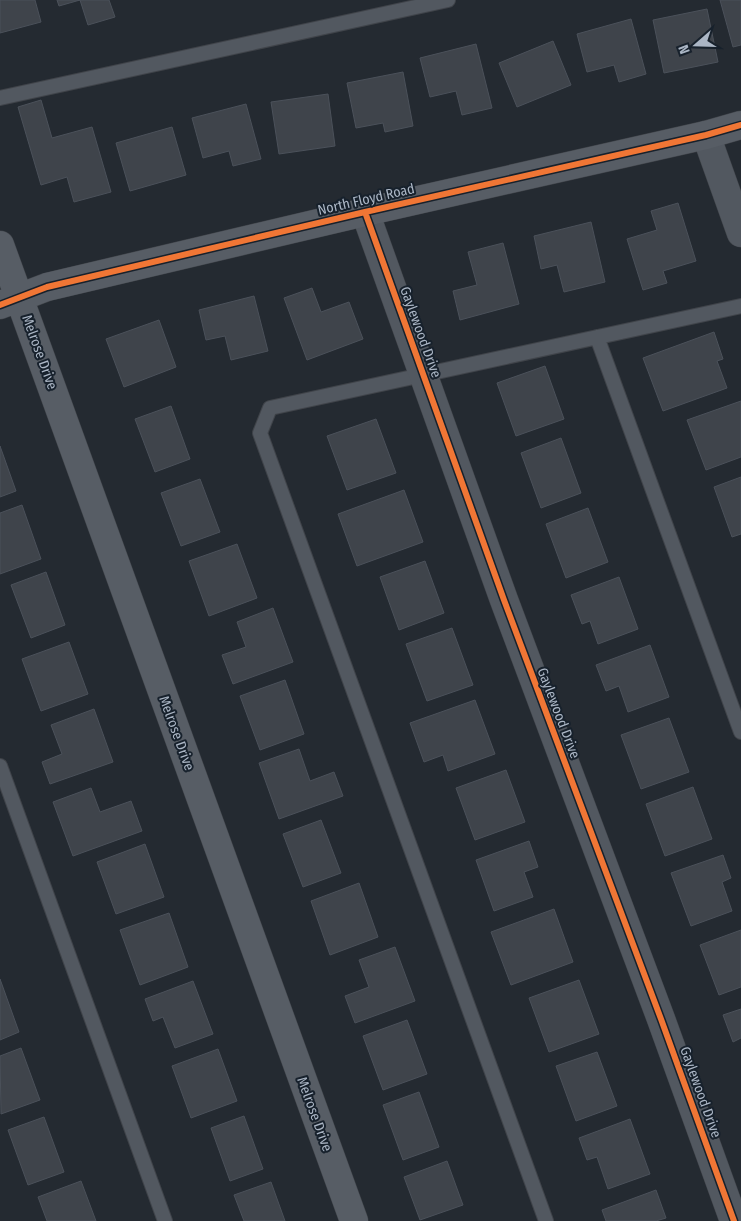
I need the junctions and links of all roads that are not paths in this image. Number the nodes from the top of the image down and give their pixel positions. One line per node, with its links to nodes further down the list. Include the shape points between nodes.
1 (448, 0): 2 (lane)
2 (0, 98)
3 (741, 126): 4 (street, North Floyd Road)
4 (706, 135): 5 (street, North Floyd Road); 6 (street)
5 (365, 212): 8 (street, North Floyd Road, via 47,287); 11 (street, Gaylewood Drive)
6 (741, 233)
7 (0, 245): 8 (street, Melrose Drive)
8 (10, 302): 15 (street, Melrose Drive)
9 (741, 306): 10 (lane)
10 (597, 337): 11 (lane); 12 (lane)
11 (424, 375): 16 (lane, via 270,408 260,433); 17 (street, Gaylewood Drive)
12 (741, 732)
13 (0, 766): 14 (lane)
14 (165, 1221)
15 (354, 1221)
16 (546, 1221)
17 (734, 1221)

